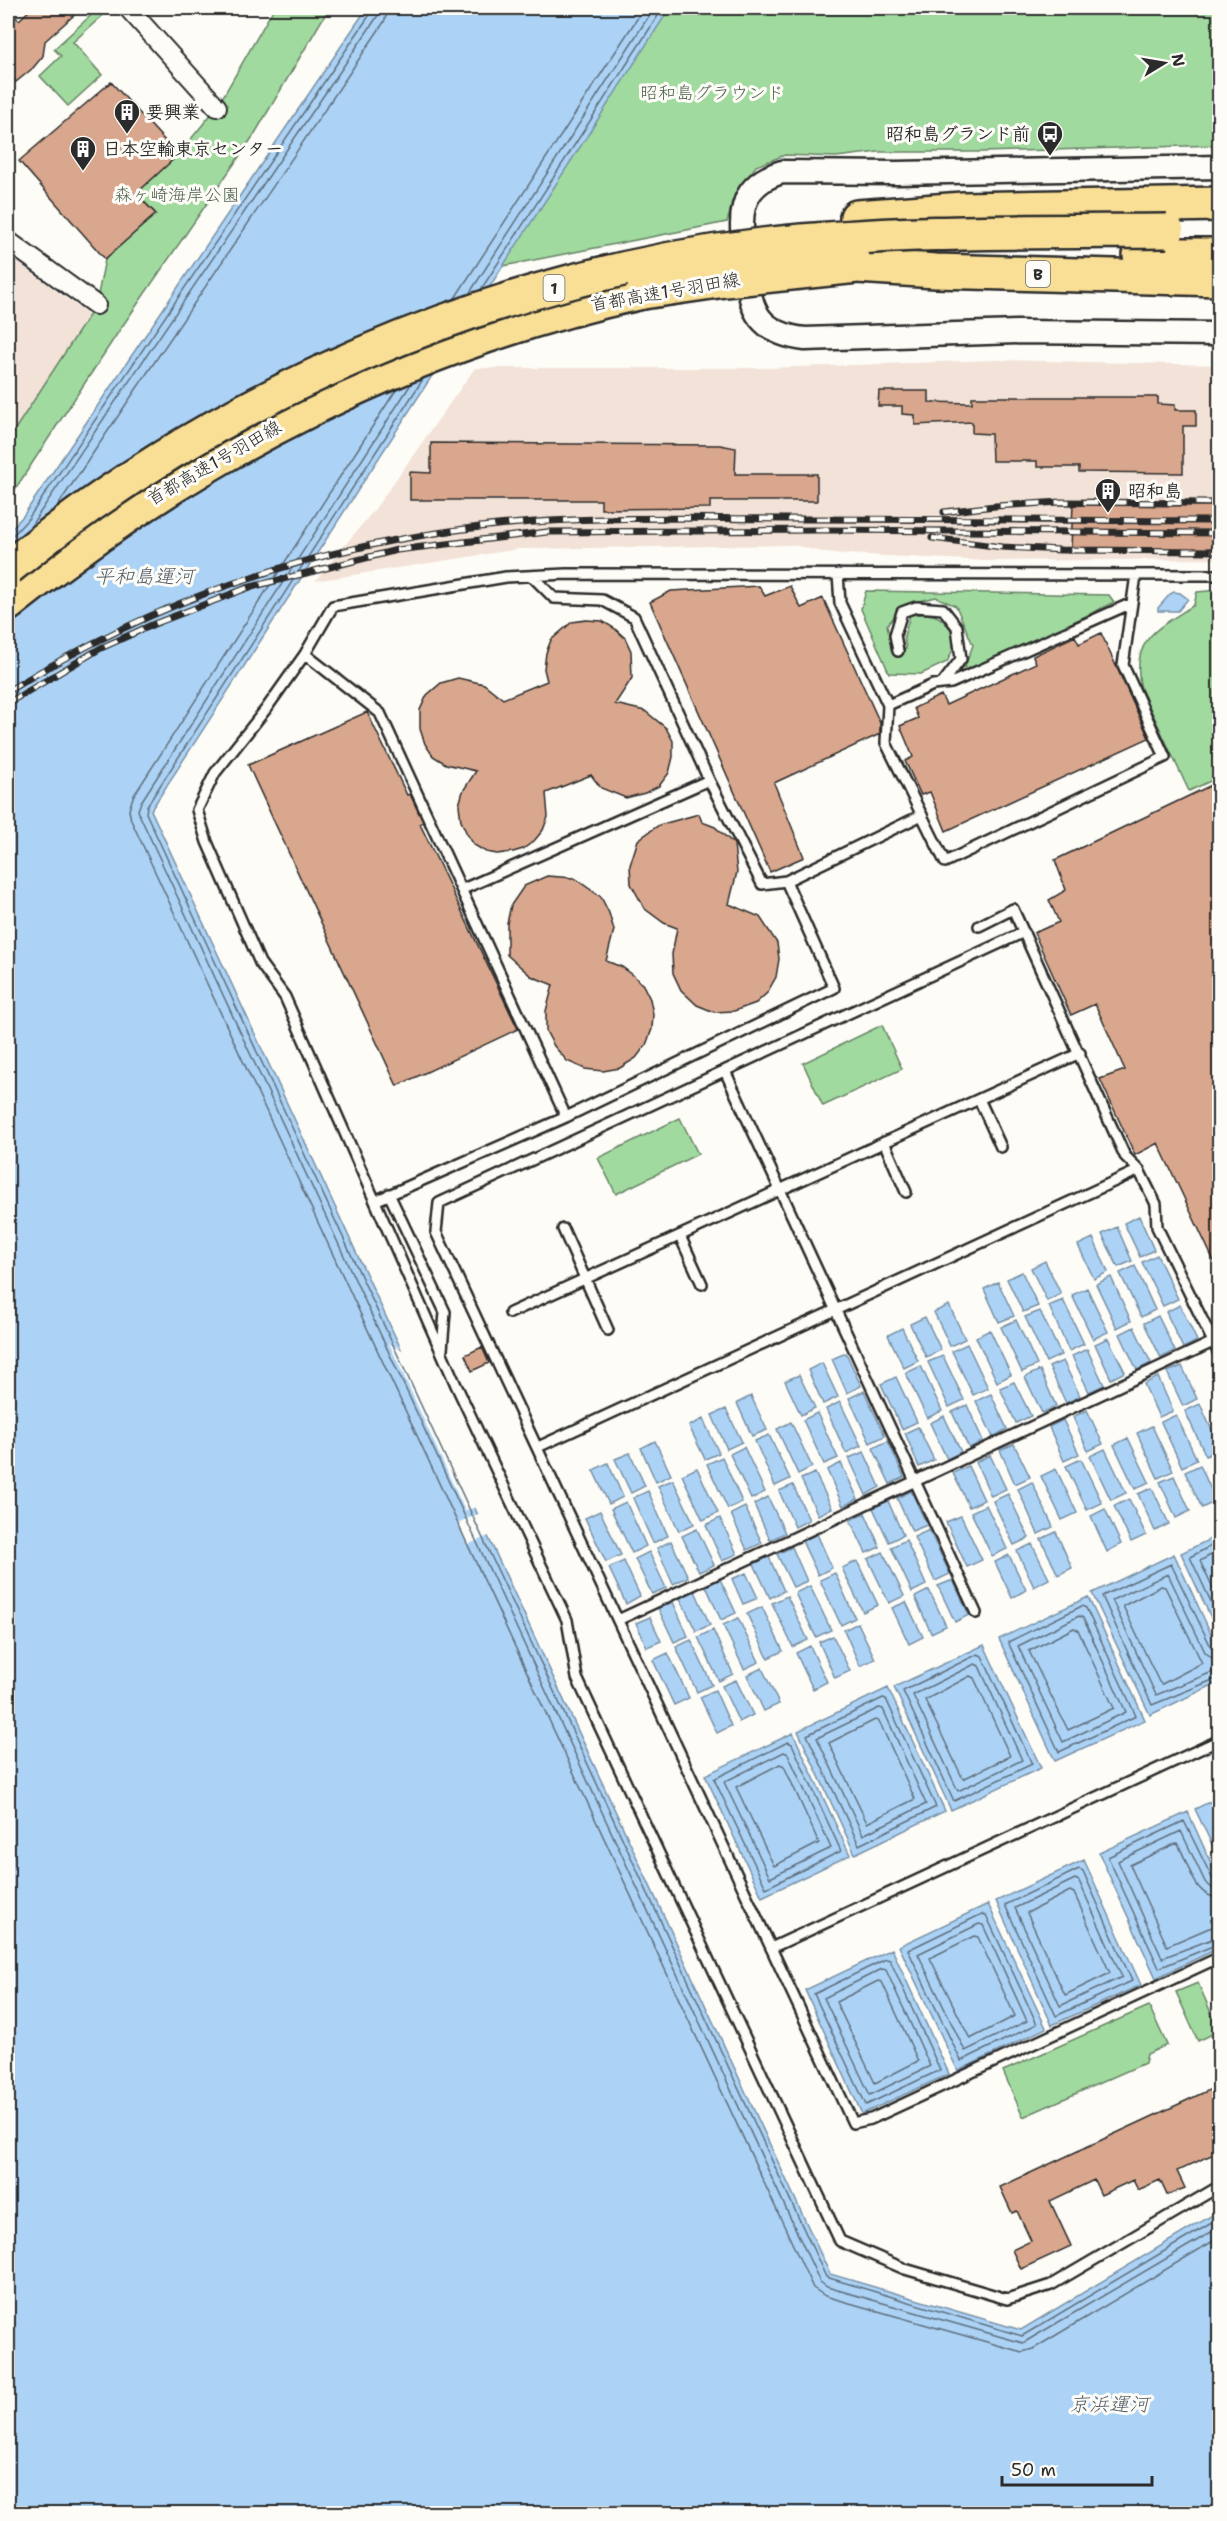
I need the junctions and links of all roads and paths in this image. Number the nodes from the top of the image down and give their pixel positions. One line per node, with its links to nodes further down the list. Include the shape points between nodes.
1 (128, 8): 2 (street)
2 (217, 107)
3 (1220, 167): 12 (street, via 782,172 752,190 744,205 741,225 754,307 766,324 789,337 1017,332)
4 (1220, 204): 8 (highway, bridge, via 910,212 857,217 801,227)
5 (1220, 232): 8 (highway, 首都高速1号羽田線 / 1, bridge, via 961,232 762,246)
6 (8, 241): 11 (street)
7 (1220, 255): 9 (highway, 首都高速1号羽田線 / 1, via 996,258)
8 (686, 257): 13 (highway, 首都高速1号羽田線 / 1, bridge, via 585,279 448,320 307,378 106,495)
9 (857, 266): 10 (highway, B); 19 (highway, 首都高速1号羽田線 / 1, bridge, via 725,280 597,302 469,341 396,369 316,405 189,475 51,569)
10 (1220, 279)
11 (96, 305)
12 (1220, 334)
13 (8, 568)
14 (838, 574): 15 (lane); 17 (lane); 23 (lane, via 840,603)
15 (1136, 575): 16 (lane); 18 (lane)
16 (1220, 575)
17 (532, 576): 21 (lane, via 333,606); 24 (lane, via 554,598 602,600 634,617)
18 (1132, 603): 22 (lane); 25 (lane, via 1123,665 1165,757 945,862)
19 (8, 604)
20 (898, 651): 22 (lane, via 895,635 902,612 916,607 943,609 957,627 961,659)
21 (305, 654): 27 (lane, via 380,713); 40 (lane, via 215,773 197,810 260,963 285,997)
22 (942, 684): 23 (lane)
23 (888, 705): 25 (lane, via 886,743)
24 (709, 780): 26 (lane, via 762,884); 27 (lane)
25 (922, 816): 26 (lane)
26 (786, 881): 33 (lane, via 834,988)
27 (463, 889): 33 (lane)
28 (979, 926): 29 (lane, via 1013,909)
29 (1024, 932): 30 (lane); 31 (lane)
30 (1080, 1053): 32 (lane); 36 (lane, via 1125,1156)
31 (725, 1071): 37 (lane); 51 (lane, via 439,1203 436,1232)
32 (979, 1099): 34 (lane); 35 (lane)
33 (566, 1117): 39 (lane)
34 (884, 1142): 37 (lane); 38 (lane)
35 (1001, 1147)
36 (1139, 1170): 45 (lane); 48 (lane, via 1156,1204 1157,1227)
37 (780, 1190): 42 (lane); 45 (lane)
38 (906, 1192)
39 (389, 1194): 40 (lane); 49 (lane, via 446,1312)
40 (375, 1201): 49 (lane)
41 (562, 1229): 43 (lane)
42 (680, 1236): 43 (lane); 44 (lane)
43 (585, 1279): 46 (lane); 47 (lane)
44 (702, 1284)
45 (835, 1310): 51 (lane); 52 (lane)
46 (510, 1313)
47 (608, 1330)
48 (1213, 1342): 50 (lane); 52 (lane)
49 (442, 1352): 58 (lane, via 567,1620 578,1678 840,2241 905,2269 1007,2299 1051,2285)
50 (1220, 1356)
51 (538, 1447): 54 (lane)
52 (916, 1481): 53 (lane); 54 (lane)
53 (976, 1613)
54 (618, 1620): 56 (lane)
55 (1220, 1740): 56 (lane)
56 (771, 1948): 57 (lane, via 853,2123 871,2120)
57 (1220, 1957)
58 (1220, 2186)

